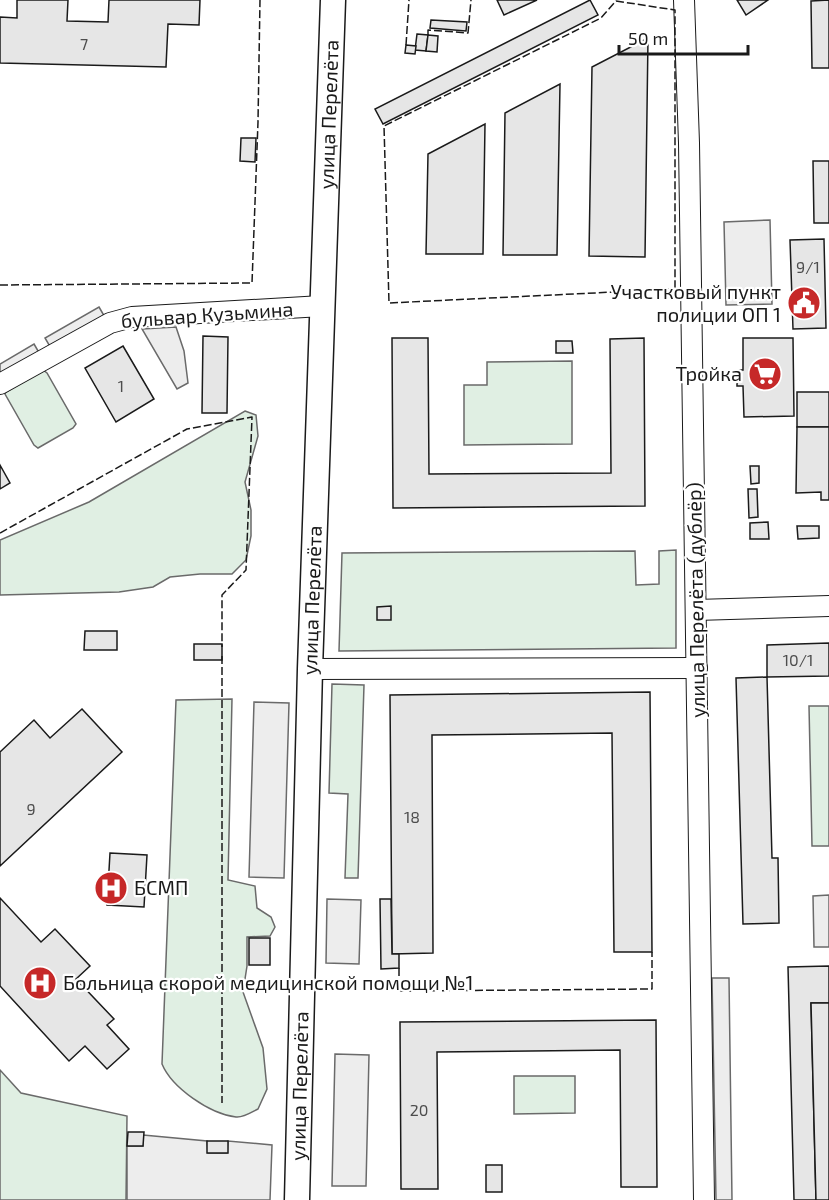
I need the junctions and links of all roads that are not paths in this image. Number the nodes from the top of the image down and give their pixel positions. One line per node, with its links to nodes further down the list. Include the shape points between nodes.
1 (333, 0): 3 (main road, улица Перелёта)
2 (684, 0): 6 (street, улица Перелёта (дублёр))
3 (322, 306): 4 (street, бульвар Кузьмина, via 132,317 110,323); 8 (main road, улица Перелёта)
4 (0, 384)
5 (829, 606): 6 (street)
6 (696, 610): 7 (street, улица Перелёта (дублёр))
7 (697, 668): 8 (street); 10 (street, улица Перелёта (дублёр))
8 (310, 669): 9 (main road, улица Перелёта)
9 (297, 1200)
10 (704, 1200)

